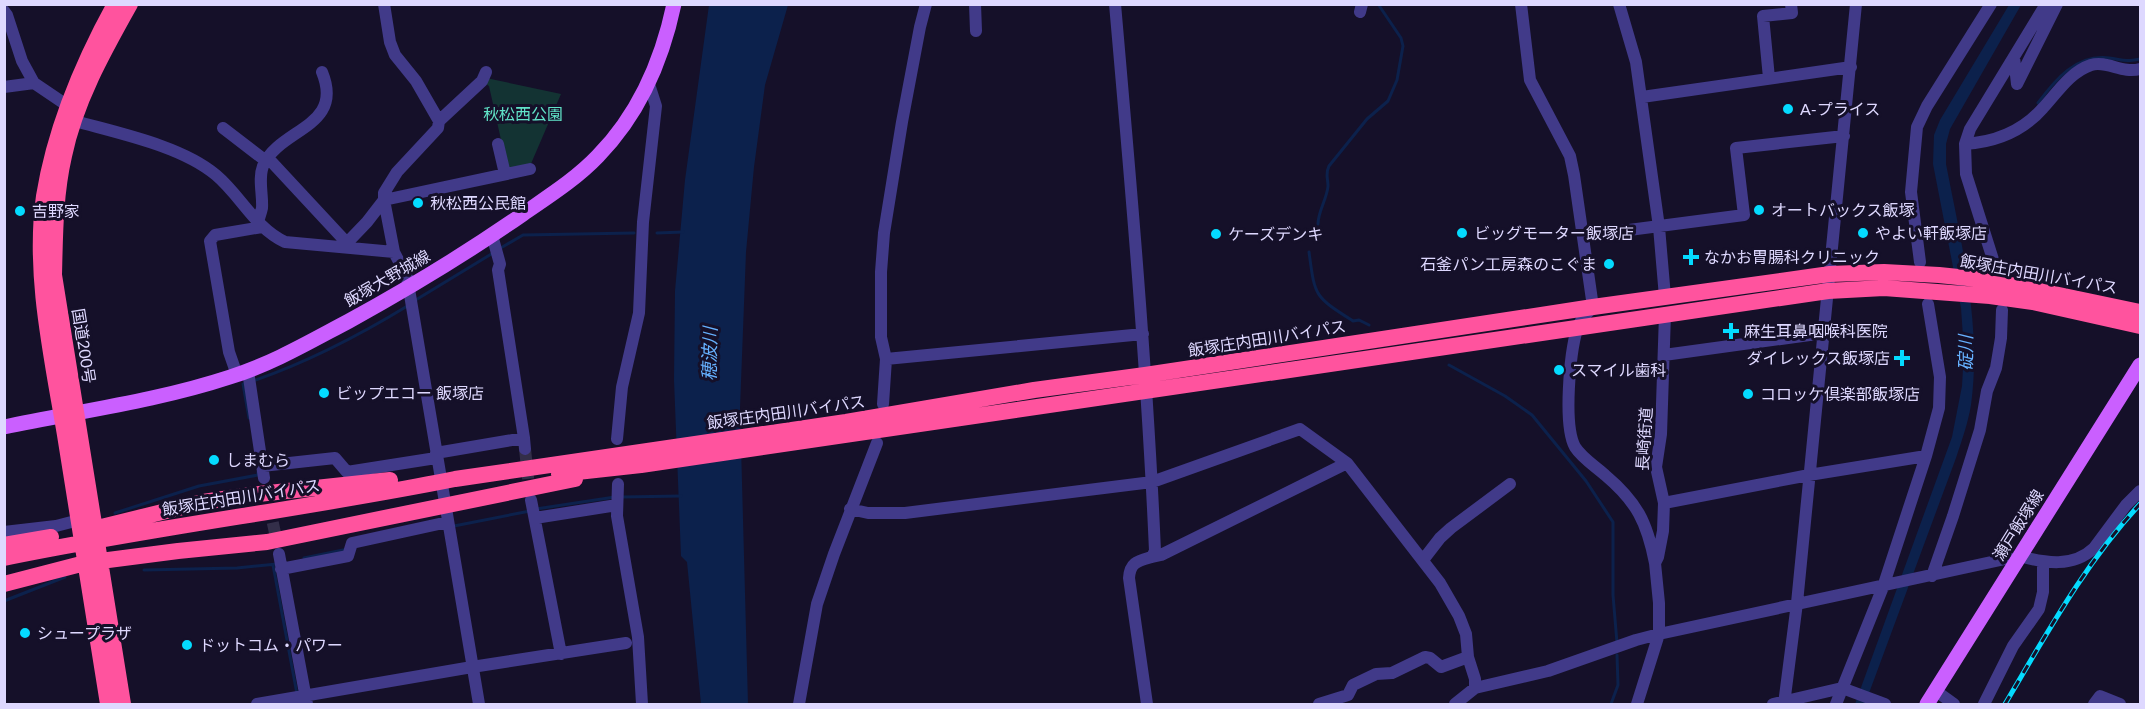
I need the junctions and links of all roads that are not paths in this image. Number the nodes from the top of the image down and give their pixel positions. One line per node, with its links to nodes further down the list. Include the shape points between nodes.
1 (384, 4): 28 (street, via 395,55 416,81)
2 (674, 4): 24 (main road, 飯塚大野城線)
3 (926, 4): 58 (street, via 884,234 881,337)
4 (975, 4): 15 (street)
5 (1115, 4): 56 (street)
6 (1521, 4): 39 (street, via 1530,80 1569,156)
7 (1619, 4): 26 (street)
8 (1791, 4): 22 (street, via 1792,13 1763,16)
9 (1856, 4): 18 (street)
10 (1991, 4): 43 (street, via 1917,127 1911,192)
11 (2046, 4): 17 (street)
12 (2056, 4): 17 (street, via 2017,84)
13 (125, 5): 27 (highway, 国道200号)
14 (4, 11): 16 (street, via 8,15)
15 (976, 31)
16 (11, 46): 23 (street)
17 (2014, 57): 32 (street, via 1970,129)
18 (1851, 67): 22 (street); 30 (street)
19 (2140, 69): 32 (street, via 2131,72 2092,65 2063,84 2024,126 1987,142)
20 (322, 72): 33 (street, via 328,93 319,115)
21 (486, 72): 28 (street, via 482,81)
22 (1769, 78): 26 (street)
23 (34, 83): 25 (street); 27 (street)
24 (649, 84): 40 (main road, 飯塚大野城線, via 598,156); 67 (street, via 656,106 643,222 639,313 622,387)
25 (4, 87)
26 (1642, 97): 38 (street)
27 (71, 113): 37 (street, via 184,156 216,175); 64 (highway, 国道200号, via 57,199 54,275)
28 (439, 121): 36 (street, via 438,128 386,188)
29 (223, 128): 33 (street)
30 (1844, 136): 38 (street, via 1736,148 1744,214); 44 (street)
31 (498, 144): 35 (street)
32 (1965, 144): 45 (street, via 1966,174)
33 (267, 160): 37 (street, via 262,171); 41 (street)
34 (530, 169): 35 (street)
35 (505, 174): 36 (street)
36 (384, 200): 41 (street); 42 (street)
37 (260, 224): 41 (street, via 285,242); 61 (street, via 214,235 210,241 226,340)
38 (1659, 226): 39 (street); 47 (street)
39 (1583, 236): 49 (street)
40 (494, 239): 46 (main road, 飯塚大野城線); 69 (street, via 524,443)
41 (345, 245): 42 (street)
42 (394, 252): 46 (street, via 407,277)
43 (1920, 262)
44 (1829, 282): 45 (highway, 飯塚庄内田川バイパス, via 1884,272); 45 (highway, 飯塚庄内田川バイパス, via 1943,292); 47 (highway, 飯塚庄内田川バイパス); 52 (highway, 飯塚庄内田川バイパス); 55 (street)
45 (1991, 282): 51 (highway, 飯塚庄内田川バイパス); 54 (highway, 飯塚庄内田川バイパス, via 2033,302)
46 (409, 291): 61 (main road, 飯塚大野城線); 69 (street)
47 (1665, 297): 49 (highway, 飯塚庄内田川バイパス)
48 (1928, 304): 70 (street, via 1941,391)
49 (1593, 307): 53 (street); 60 (highway, 飯塚庄内田川バイパス)
50 (2002, 310): 94 (street, via 1996,368 1980,430)
51 (2140, 312)
52 (1665, 314): 53 (highway, 飯塚庄内田川バイパス); 57 (street, 長崎街道)
53 (1577, 326): 62 (highway, 飯塚庄内田川バイパス); 92 (street, via 1569,395 1574,445 1637,508)
54 (2140, 326)
55 (1824, 333): 57 (street); 73 (street)
56 (1143, 334): 58 (street); 60 (street)
57 (1664, 355): 79 (street, 長崎街道, via 1662,434 1656,467)
58 (886, 359): 63 (street)
59 (2140, 365): 86 (main road, 瀬戸飯塚線)
60 (1145, 375): 62 (street); 66 (highway, 飯塚庄内田川バイパス, via 1034,390)
61 (246, 378): 64 (main road, 飯塚大野城線); 69 (street, via 263,472 335,458 347,472)
62 (1147, 393): 66 (highway, 飯塚庄内田川バイパス); 75 (street)
63 (883, 404)
64 (69, 414): 65 (main road, 飯塚大野城線); 82 (highway, 国道200号)
65 (4, 427)
66 (844, 429): 71 (highway, 飯塚庄内田川バイパス)
67 (617, 439)
68 (877, 443): 80 (street)
69 (436, 456): 81 (street)
70 (1926, 456): 73 (street); 96 (street)
71 (640, 459): 74 (highway, 飯塚庄内田川バイパス); 74 (highway, 飯塚庄内田川バイパス); 90 (highway, via 348,527 267,542)
72 (1347, 463): 75 (street, via 1300,429); 88 (street); 89 (street)
73 (1809, 475): 79 (street); 97 (street)
74 (455, 479): 78 (highway); 78 (highway, 飯塚庄内田川バイパス, via 399,490)
75 (1152, 482): 80 (street, via 905,513); 88 (street)
76 (1510, 484): 89 (street, via 1451,528)
77 (2140, 491): 91 (street, via 2088,554 2072,561)
78 (339, 493): 82 (highway, 飯塚庄内田川バイパス, via 170,527); 82 (highway, via 250,495 203,502)
79 (1664, 503): 92 (street, 長崎街道, via 1663,531)
80 (850, 509): 114 (street, via 817,604)
81 (449, 525): 102 (street); 106 (street, via 352,543 348,556 280,562)
82 (86, 531): 83 (street, via 56,526); 84 (highway); 87 (highway); 90 (highway, 国道200号)
83 (4, 532)
84 (26, 542): 85 (highway); 93 (highway)
85 (4, 545)
86 (2019, 556): 91 (street); 94 (street); 105 (main road, 瀬戸飯塚線)
87 (4, 558)
88 (1152, 558): 115 (street, via 1134,562 1129,578)
89 (1423, 560): 101 (street, via 1459,616)
90 (93, 562): 93 (highway); 109 (highway, 国道200号); 110 (highway, 国道200号)
91 (2043, 562): 122 (street, via 2039,609 2013,646)
92 (1655, 564): 98 (street, 長崎街道)
93 (31, 576): 95 (highway)
94 (1929, 577): 96 (street)
95 (4, 584)
96 (1886, 587): 97 (street); 104 (street)
97 (1797, 603): 98 (street); 107 (street)
98 (1659, 634): 103 (street, via 1548,671); 118 (street, 長崎街道)
99 (626, 643): 100 (street)
100 (561, 654): 102 (street); 113 (street, via 533,509 617,496 638,637)
101 (1468, 657): 103 (street); 116 (street, via 1441,667 1425,657 1392,673 1376,674 1353,685 1348,695)
102 (472, 668): 106 (street); 112 (street)
103 (1475, 688): 117 (street)
104 (1844, 688): 107 (street); 108 (street); 119 (street)
105 (1936, 691): 120 (main road, 瀬戸飯塚線); 121 (street)
106 (302, 698): 111 (street)
107 (1780, 704)
108 (1884, 704)
109 (108, 705)
110 (123, 705)
111 (257, 705)
112 (479, 705)
113 (642, 705)
114 (799, 705)
115 (1147, 705)
116 (1319, 705)
117 (1455, 705)
118 (1637, 705)
119 (1836, 705)
120 (1927, 705)
121 (1954, 705)
122 (1984, 705)
123 (2094, 705): 124 (street, via 2100,696)
124 (2120, 705)

